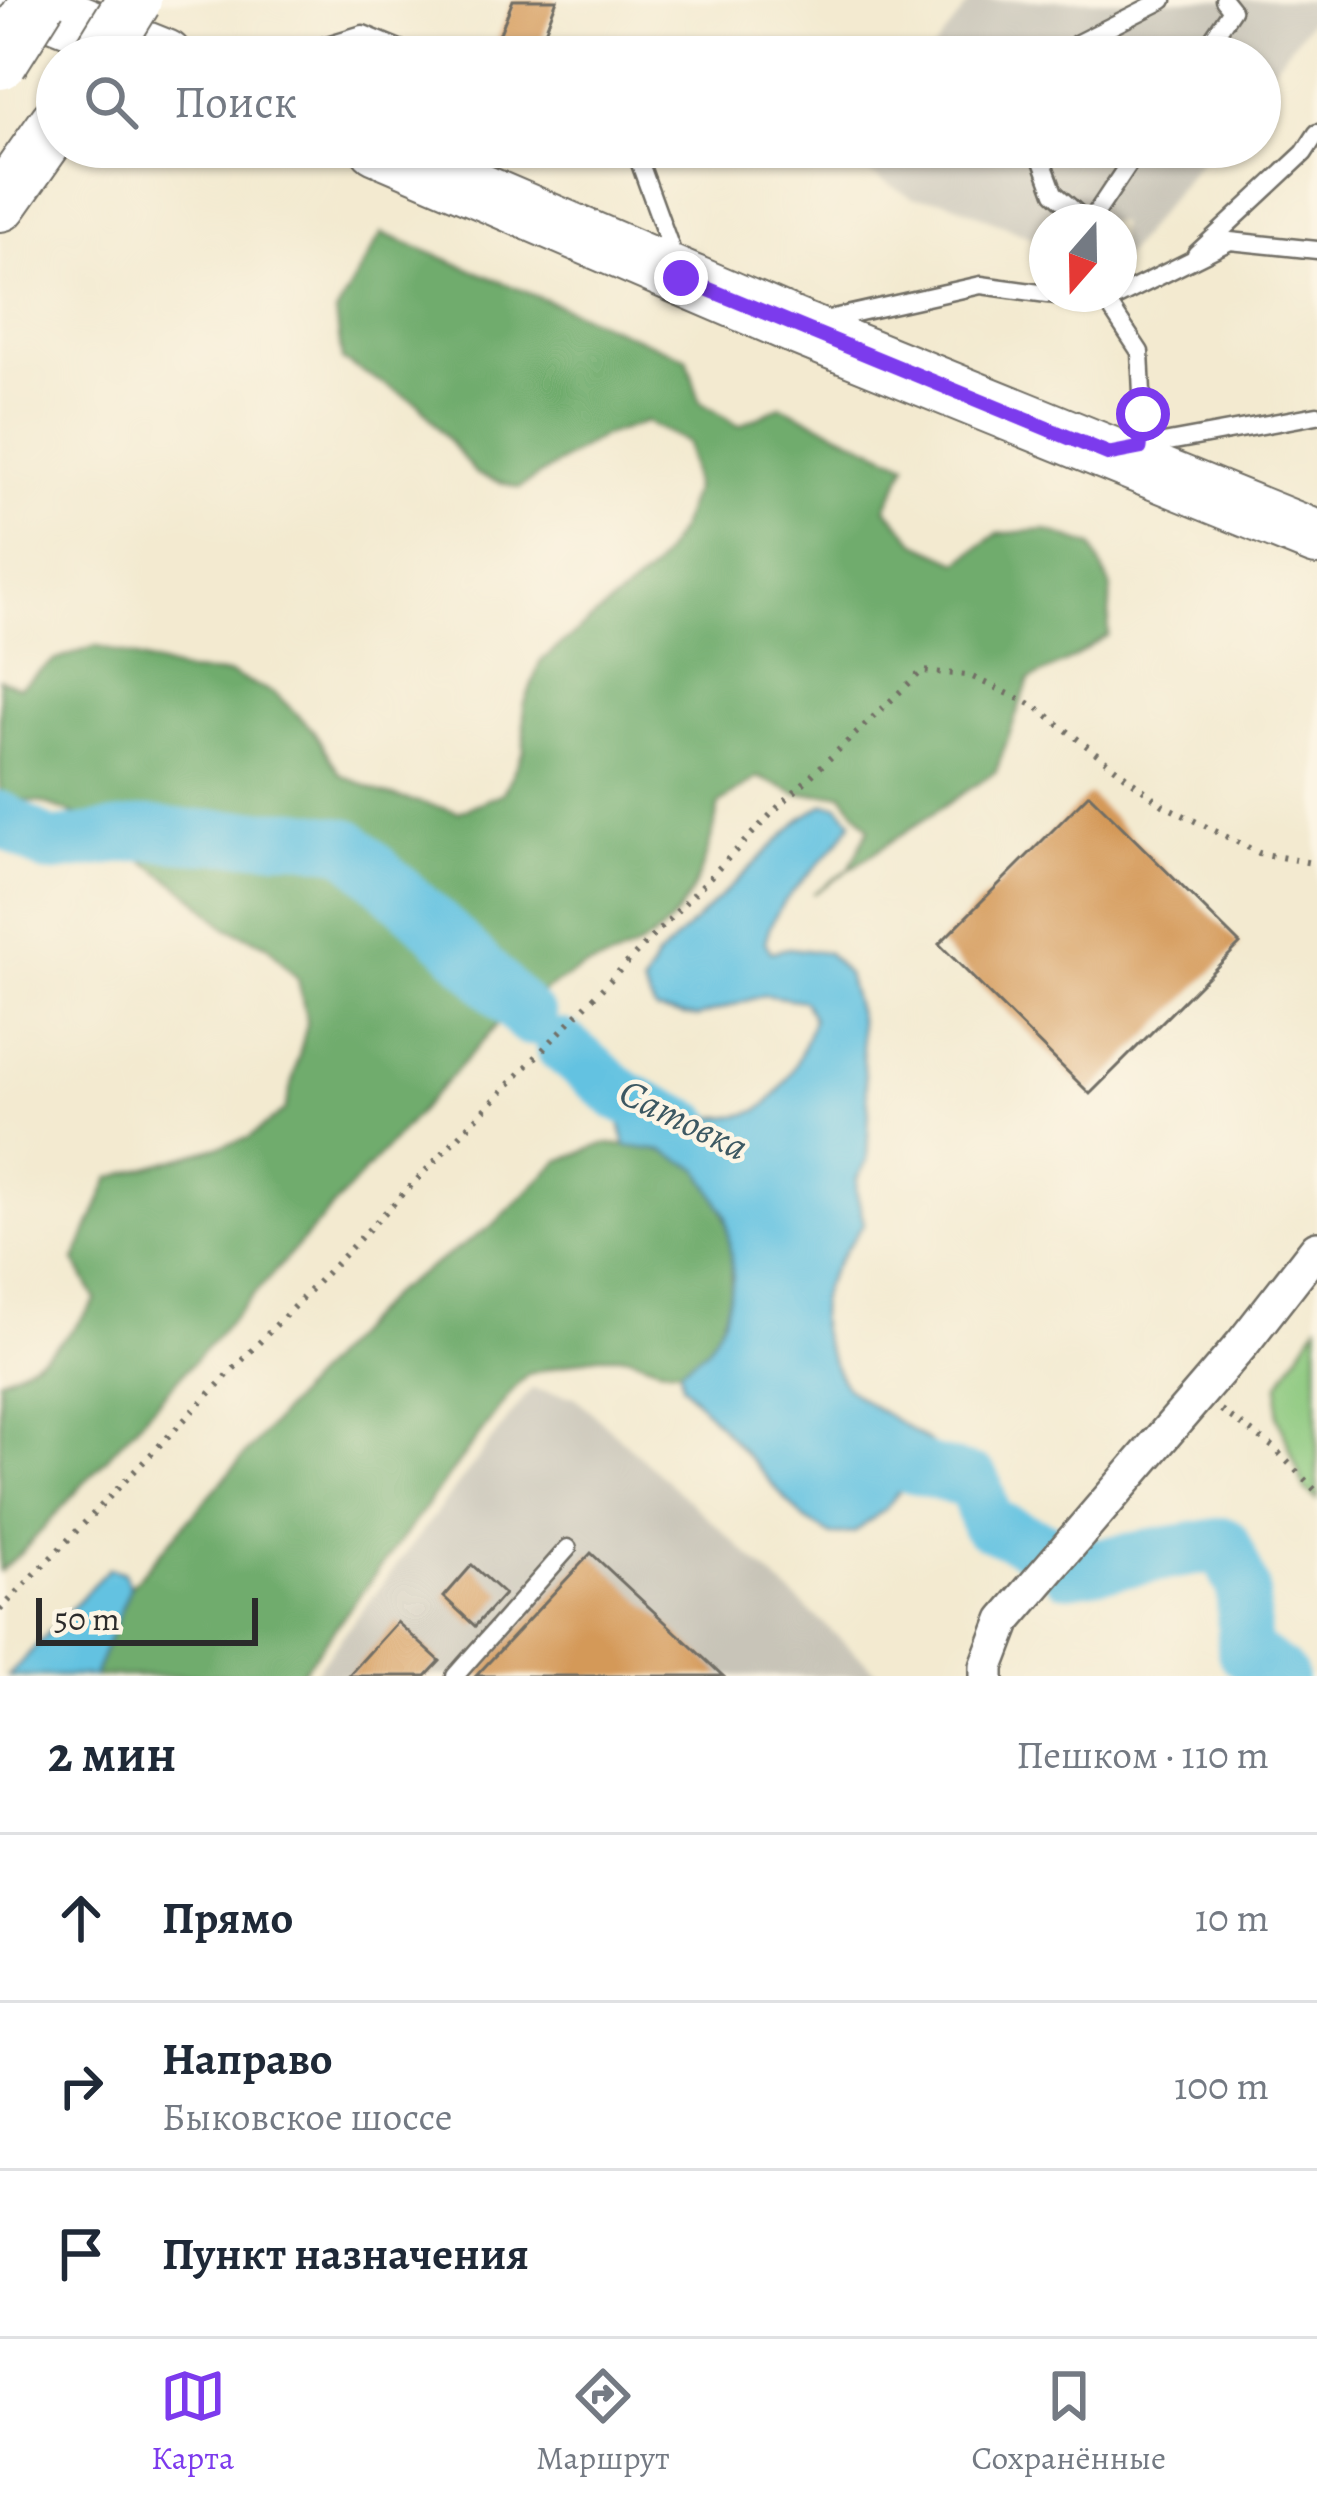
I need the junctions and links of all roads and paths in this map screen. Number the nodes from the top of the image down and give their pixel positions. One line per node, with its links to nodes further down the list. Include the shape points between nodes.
1 (23, 0): 7 (main road)
2 (39, 0): 10 (main road, bridge)
3 (134, 0): 6 (main road, bridge)
4 (1163, 0): 8 (lane)
5 (1224, 0): 9 (lane, via 1232,10)
6 (112, 36)
7 (113, 36)
8 (1092, 36)
9 (1214, 36)
10 (0, 62)
11 (1317, 133): 21 (lane)
12 (36, 153): 17 (main road)
13 (426, 168): 22 (main road)
14 (642, 168): 22 (lane)
15 (1045, 168): 18 (lane)
16 (1125, 168): 19 (lane)
17 (0, 204)
18 (1067, 204)
19 (1100, 204)
20 (1317, 250): 21 (lane, via 1230,242)
21 (1186, 263): 23 (lane)
22 (681, 278): 26 (main road)
23 (1137, 285)
24 (1029, 291): 26 (lane, via 981,285)
25 (1116, 312): 28 (lane, via 1140,352 1143,414)
26 (794, 326): 28 (main road)
27 (1317, 416): 28 (lane)
28 (1125, 451): 29 (main road)
29 (1317, 538)
30 (1317, 864): 35 (path, via 1259,853 1163,806 1035,706 968,675 922,671 777,808)
31 (1317, 1248): 32 (street)
32 (1198, 1394): 33 (path, via 1273,1447); 37 (street, via 1005,1620)
33 (1317, 1492)
34 (568, 1548): 36 (lane)
35 (0, 1610)
36 (455, 1676)
37 (987, 1676)

